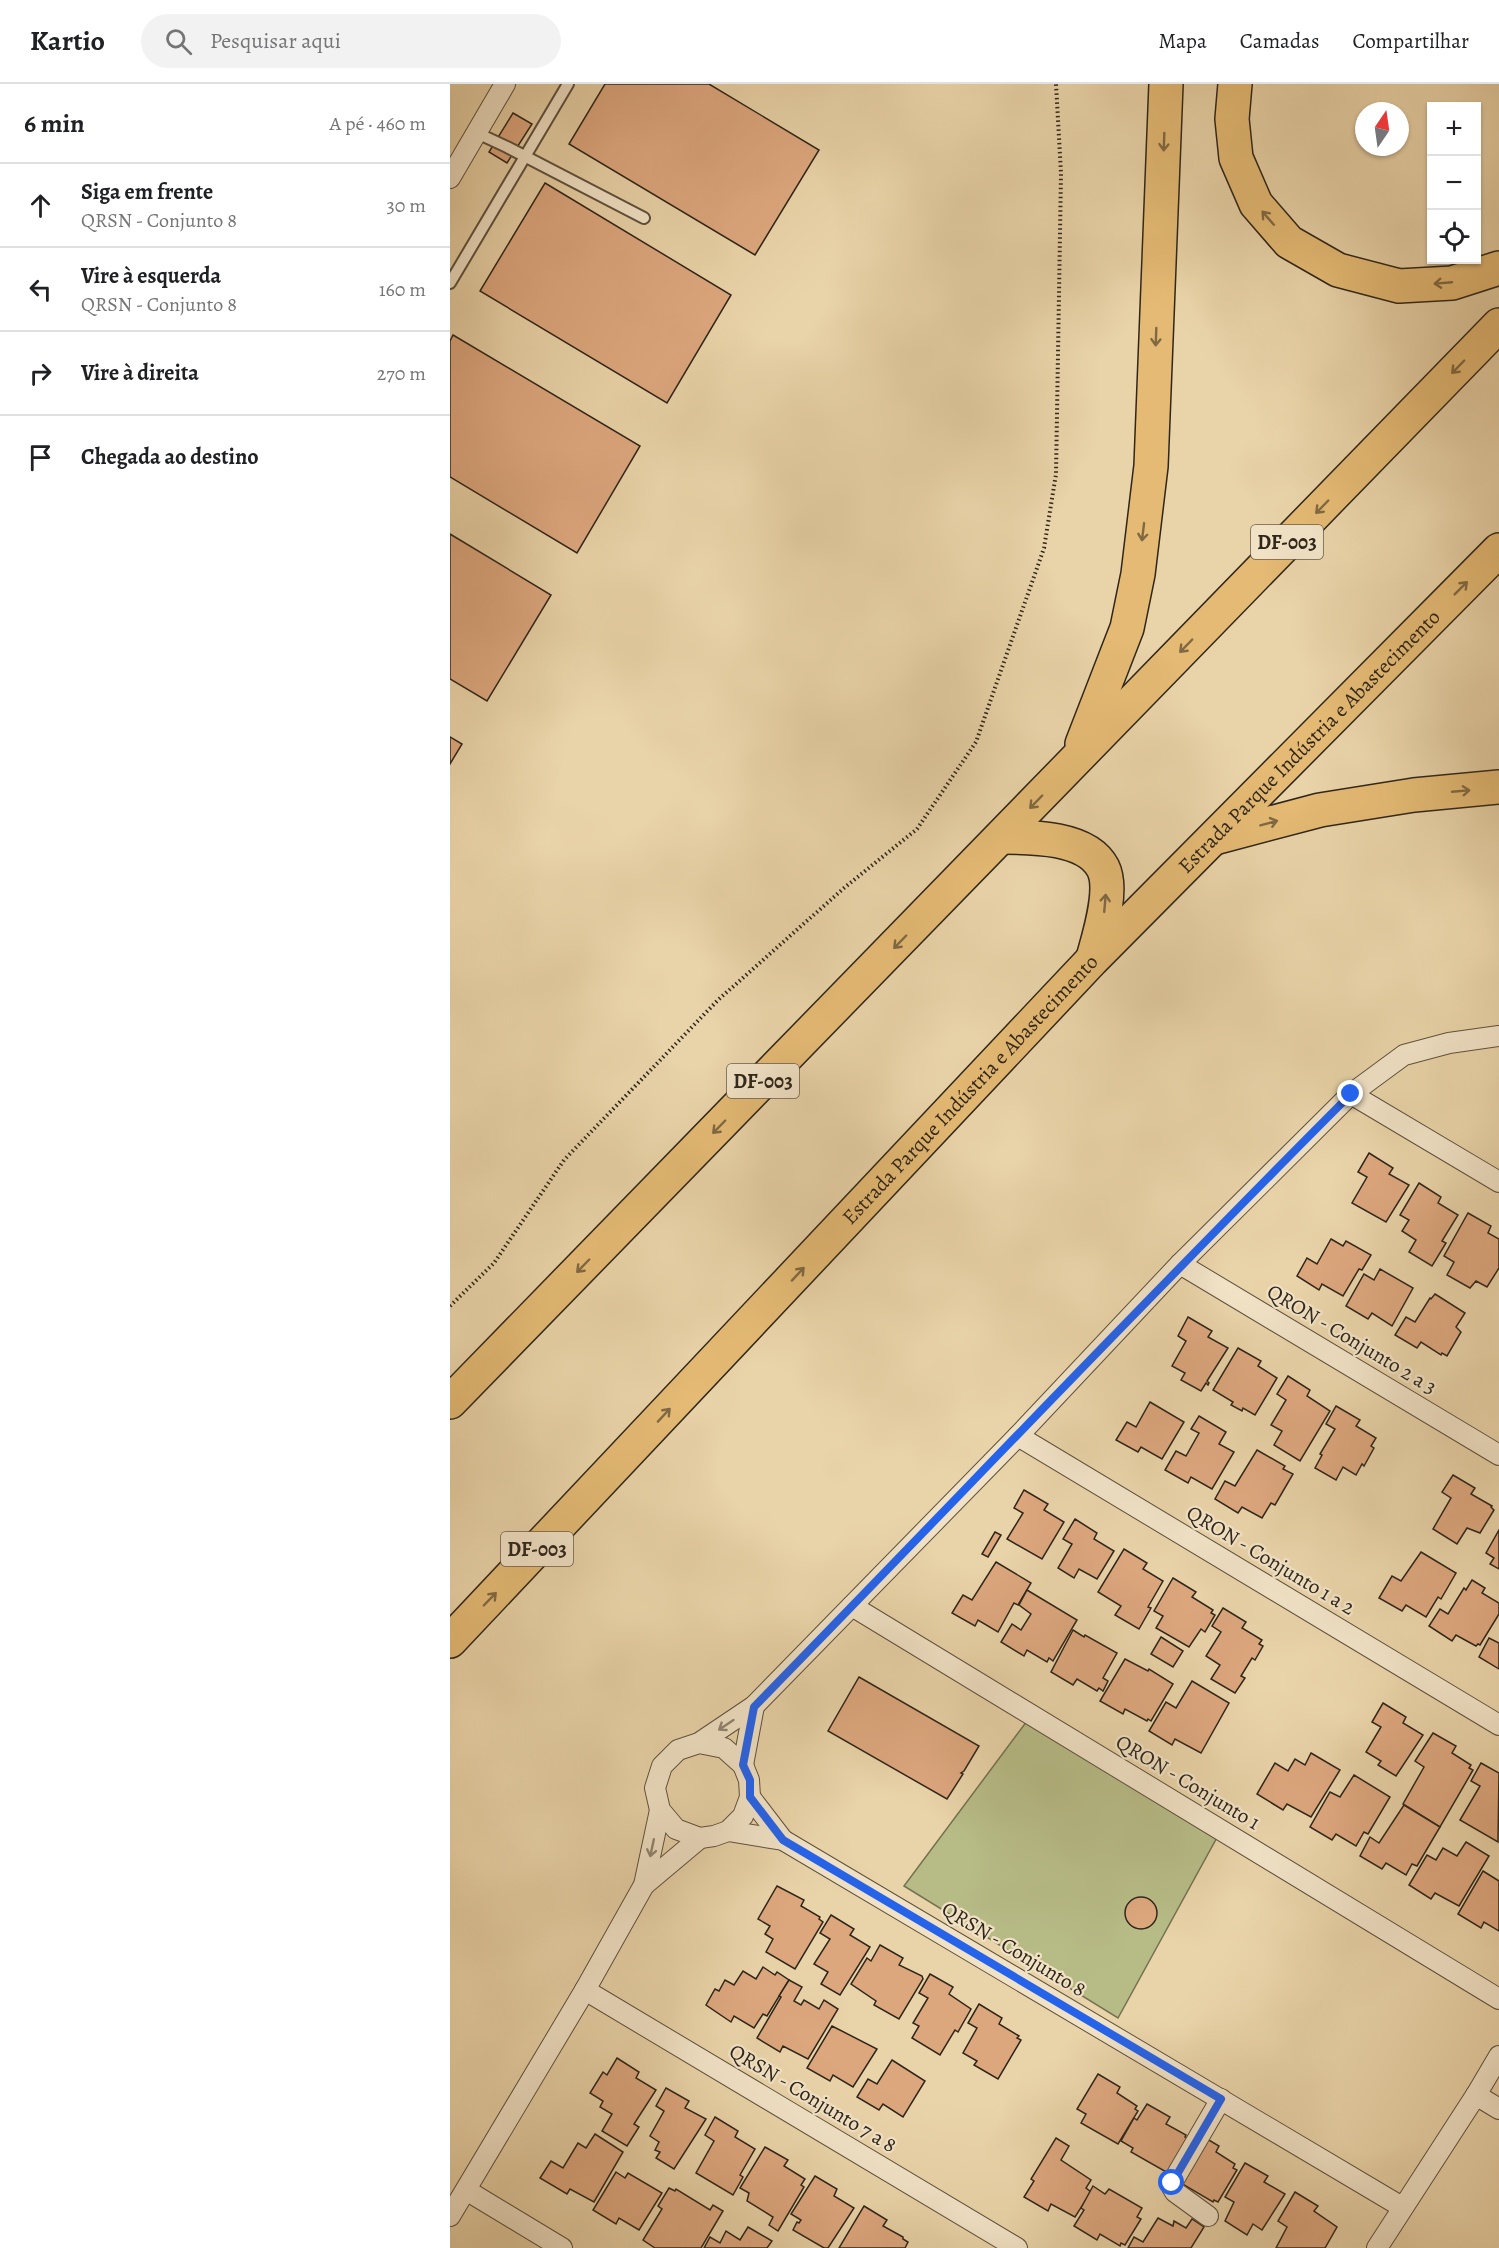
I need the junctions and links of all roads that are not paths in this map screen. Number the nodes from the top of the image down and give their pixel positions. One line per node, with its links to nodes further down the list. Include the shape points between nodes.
1 (505, 84): 5 (street)
2 (568, 84): 6 (lane)
3 (1166, 84): 13 (highway, one-way to 13, via 1151,466 1138,574 1127,628)
4 (1235, 84): 9 (highway, one-way to 4, via 1452,283 1399,286 1338,270 1289,242 1256,204 1236,158 1232,119)
5 (477, 133): 6 (lane); 7 (street)
6 (524, 156): 8 (lane); 10 (lane)
7 (450, 178)
8 (644, 218)
9 (1499, 268)
10 (450, 283)
11 (1499, 325): 13 (highway, DF-003, one-way to 13)
12 (1499, 550): 16 (highway, Estrada Parque Indústria e Abastecimento / DF-003, one-way to 12)
13 (1076, 760): 15 (highway, DF-003, one-way to 15)
14 (1499, 787): 16 (highway, one-way to 14, via 1320,810)
15 (1002, 837): 17 (highway, one-way to 15, via 1105,910 1107,888 1103,868 1091,855 1073,845 1038,837); 22 (highway, DF-003, one-way to 22)
16 (1213, 838): 17 (highway, Estrada Parque Indústria e Abastecimento / DF-003)
17 (1092, 960): 26 (highway, Estrada Parque Indústria e Abastecimento / DF-003, one-way to 17)
18 (1499, 1036): 19 (street, via 1449,1042 1404,1055)
19 (1351, 1094): 20 (street); 21 (street)
20 (1499, 1182)
21 (1180, 1264): 23 (street); 24 (street, QRON - Conjunto 2 a 3)
22 (450, 1402)
23 (1018, 1436): 25 (street); 28 (street, QRON - Conjunto 1 a 2)
24 (1499, 1455)
25 (852, 1606): 27 (street); 38 (street, QRON - Conjunto 1)
26 (450, 1641)
27 (754, 1707): 29 (street, one-way to 29); 30 (street)
28 (1499, 1725)
29 (699, 1743): 30 (street, via 724,1748); 32 (street, via 678,1750 662,1766 656,1788)
30 (743, 1765): 31 (street, via 750,1780)
31 (750, 1797): 33 (street, via 743,1816); 35 (street, QRSN - Conjunto 8)
32 (660, 1810): 34 (street, via 676,1829); 36 (street, one-way to 36)
33 (728, 1831): 34 (street); 35 (street, QRSN - Conjunto 8)
34 (700, 1838): 36 (street)
35 (783, 1840): 41 (street, QRSN - Conjunto 8)
36 (644, 1885): 37 (street)
37 (585, 1990): 43 (street); 48 (street, QRSN - Conjunto 7 a 8)
38 (1499, 2000)
39 (1499, 2056): 40 (street)
40 (1476, 2095): 42 (street); 44 (street)
41 (1221, 2099): 44 (street, QRSN - Conjunto 8); 46 (street, via 1172,2183 1175,2192)
42 (1499, 2109)
43 (466, 2190): 45 (street); 47 (street)
44 (1402, 2207): 49 (street)
45 (450, 2216)
46 (1208, 2216)
47 (562, 2248)
48 (1017, 2248)
49 (1377, 2248)

